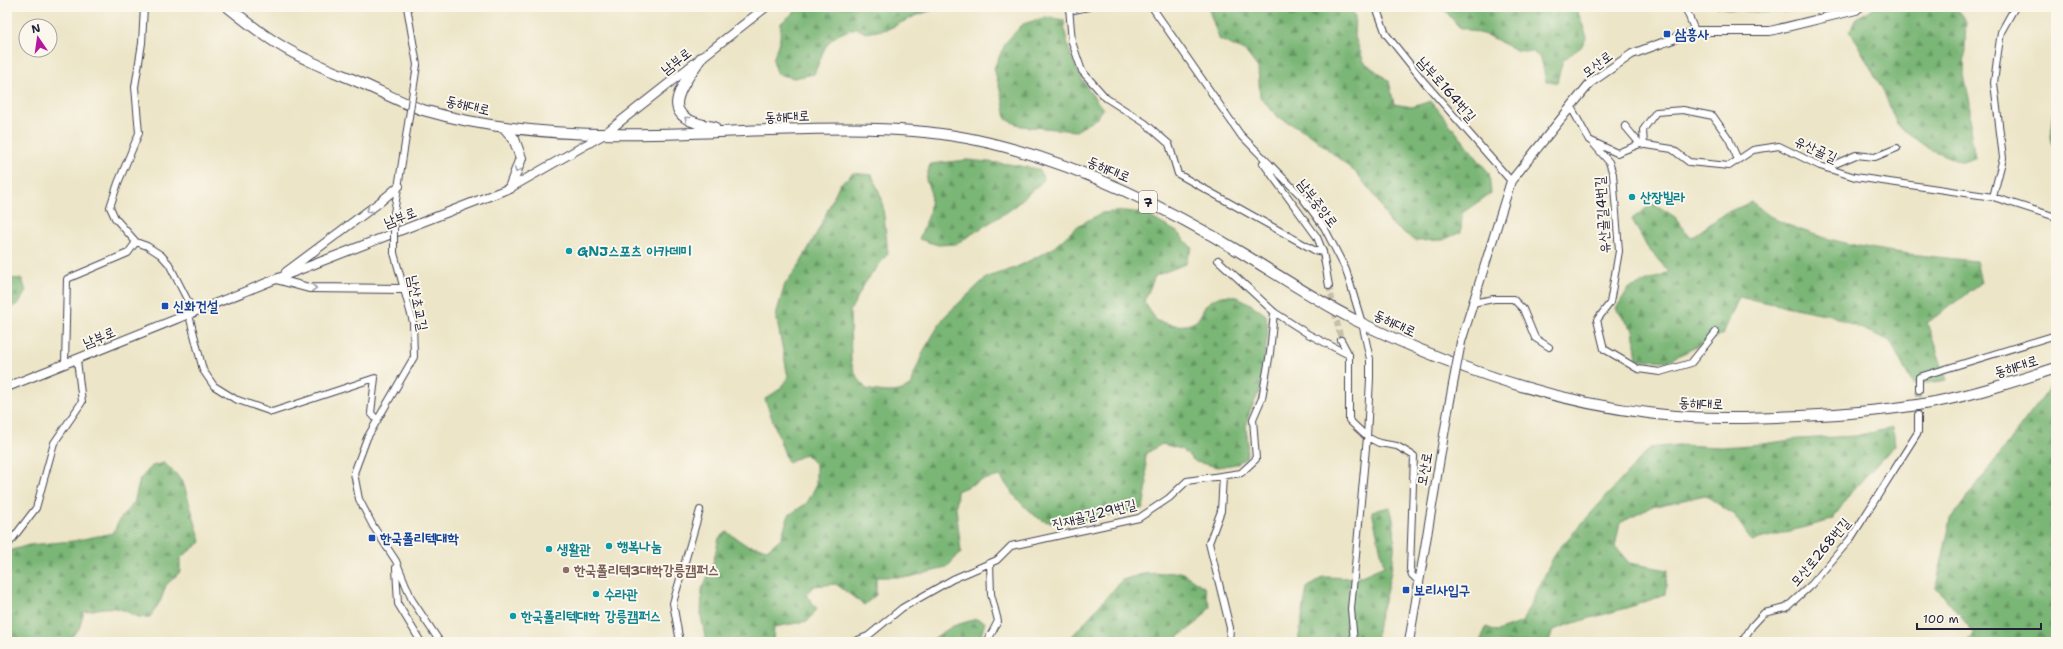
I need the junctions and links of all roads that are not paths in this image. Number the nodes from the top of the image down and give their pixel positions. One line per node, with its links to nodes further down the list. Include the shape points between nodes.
1 (144, 7): 30 (street, via 142,44 135,87 139,133 110,207 115,218)
2 (228, 7): 16 (main road, 동해대로 / 7, via 260,33 305,59 420,109)
3 (407, 7): 26 (street, 남산초교길, bridge, via 417,65)
4 (766, 7): 13 (street, 남부로)
5 (1088, 7): 11 (street)
6 (1152, 7): 18 (street, 남부중앙로)
7 (1376, 7): 25 (street, 남부로164번길, via 1386,34 1425,83)
8 (1685, 7): 12 (street)
9 (1860, 7): 12 (street, 모산로, via 1770,31)
10 (2015, 7): 28 (street, via 2001,32 1994,83 2003,158)
11 (1069, 9): 31 (street, via 1072,42 1082,71 1106,98 1145,123 1169,144 1178,174 1314,250)
12 (1695, 31): 14 (street, 모산로, via 1632,54 1590,83)
13 (701, 58): 17 (main road, one-way to 13, via 694,124 684,118 678,110 680,88); 19 (street, 남부로)
14 (1571, 107): 20 (street); 25 (street, 모산로)
15 (1625, 126): 21 (street)
16 (505, 128): 19 (main road, 동해대로 / 7); 27 (main road, one-way to 27, via 514,139 521,158)
17 (738, 131): 19 (main road, 동해대로 / 7); 39 (main road, 동해대로 / 7, via 856,128 927,132 987,142 1057,163 1119,187 1184,221 1295,287)
18 (1240, 134): 31 (street, 남부중앙로, via 1282,186 1317,237); 39 (street, 남부중앙로, via 1301,196 1324,227 1346,270)
19 (603, 135): 27 (street, 남부로)
20 (1589, 140): 21 (street, 유산골길, via 1617,153); 40 (street, 유산골길4번길, via 1609,162 1613,174 1619,251 1610,303 1597,320 1604,349 1638,369 1660,372 1691,363)
21 (1642, 144): 23 (street, 유산골길, via 1672,149 1688,162 1729,166); 23 (street, via 1643,130 1656,112 1683,110 1713,116 1729,139)
22 (1897, 148): 24 (street, via 1875,157 1856,155)
23 (1738, 160): 24 (street, 유산골길, via 1753,150 1779,146)
24 (1826, 168): 28 (street, 유산골길, via 1855,177)
25 (1511, 181): 36 (street, 모산로)
26 (399, 186): 33 (street, one-way to 33); 35 (street, 남산초교길, bridge, via 394,213 394,253)
27 (510, 188): 33 (street, 남부로)
28 (1993, 197): 29 (street, 유산골길)
29 (2056, 217)
30 (136, 242): 38 (street, via 161,254 170,264); 46 (street, via 128,253 67,279)
31 (1323, 252): 34 (street, 남부중앙로)
32 (1218, 260): 37 (street)
33 (276, 279): 35 (street, one-way to 35, via 309,288); 38 (street, 남부로)
34 (1329, 286)
35 (404, 289): 51 (street, 남산초교길, via 412,322 414,357)
36 (1472, 302): 43 (street, via 1513,300 1523,309 1535,338); 58 (street, 모산로, bridge, via 1461,342)
37 (1274, 312): 44 (street, via 1308,334); 53 (street, 진재골길29번길, via 1262,398 1253,419 1256,459 1241,473)
38 (191, 314): 45 (street, 남부로); 51 (street, via 203,370 214,386 235,399 272,412 375,378 371,413)
39 (1362, 323): 47 (main road, 동해대로 / 7, via 1398,341 1481,373 1566,398 1658,415 1736,419 1882,410 1943,400 1993,388); 52 (street, 남부중앙로, via 1370,359)
40 (1716, 332)
41 (2056, 335): 49 (street, via 1919,377)
42 (1341, 340): 44 (street)
43 (1549, 347)
44 (1348, 354): 52 (street, via 1349,420)
45 (77, 360): 46 (street, 남부로); 55 (street, via 82,402 54,443 36,508)
46 (65, 364): 48 (street, 남부로)
47 (2056, 368)
48 (7, 387)
49 (1919, 390)
50 (1918, 416): 67 (street, 모산로268번길, via 1918,432 1851,538 1812,584 1786,608 1764,613)
51 (377, 420): 56 (street, 남산초교길, via 366,438 354,473 359,499)
52 (1367, 437): 58 (street, via 1379,443 1397,446 1414,456 1410,569); 65 (street, 남부중앙로, via 1351,609)
53 (1223, 476): 57 (street, 진재골길29번길, via 1187,481 1170,498 1139,518 1011,546 997,560); 64 (street, via 1221,511 1209,543 1230,628)
54 (700, 510): 61 (street, via 673,603)
55 (7, 546)
56 (396, 561): 59 (street, via 398,604); 60 (street, 남산초교길, via 412,600)
57 (990, 563): 62 (street, 진재골길29번길, via 953,579 902,608 868,636); 63 (street, via 991,594 998,621)
58 (1418, 581): 66 (street, 모산로)
59 (421, 642)
60 (440, 642)
61 (680, 642)
62 (853, 642)
63 (987, 642)
64 (1229, 642)
65 (1354, 642)
66 (1409, 642)
67 (1742, 642)

